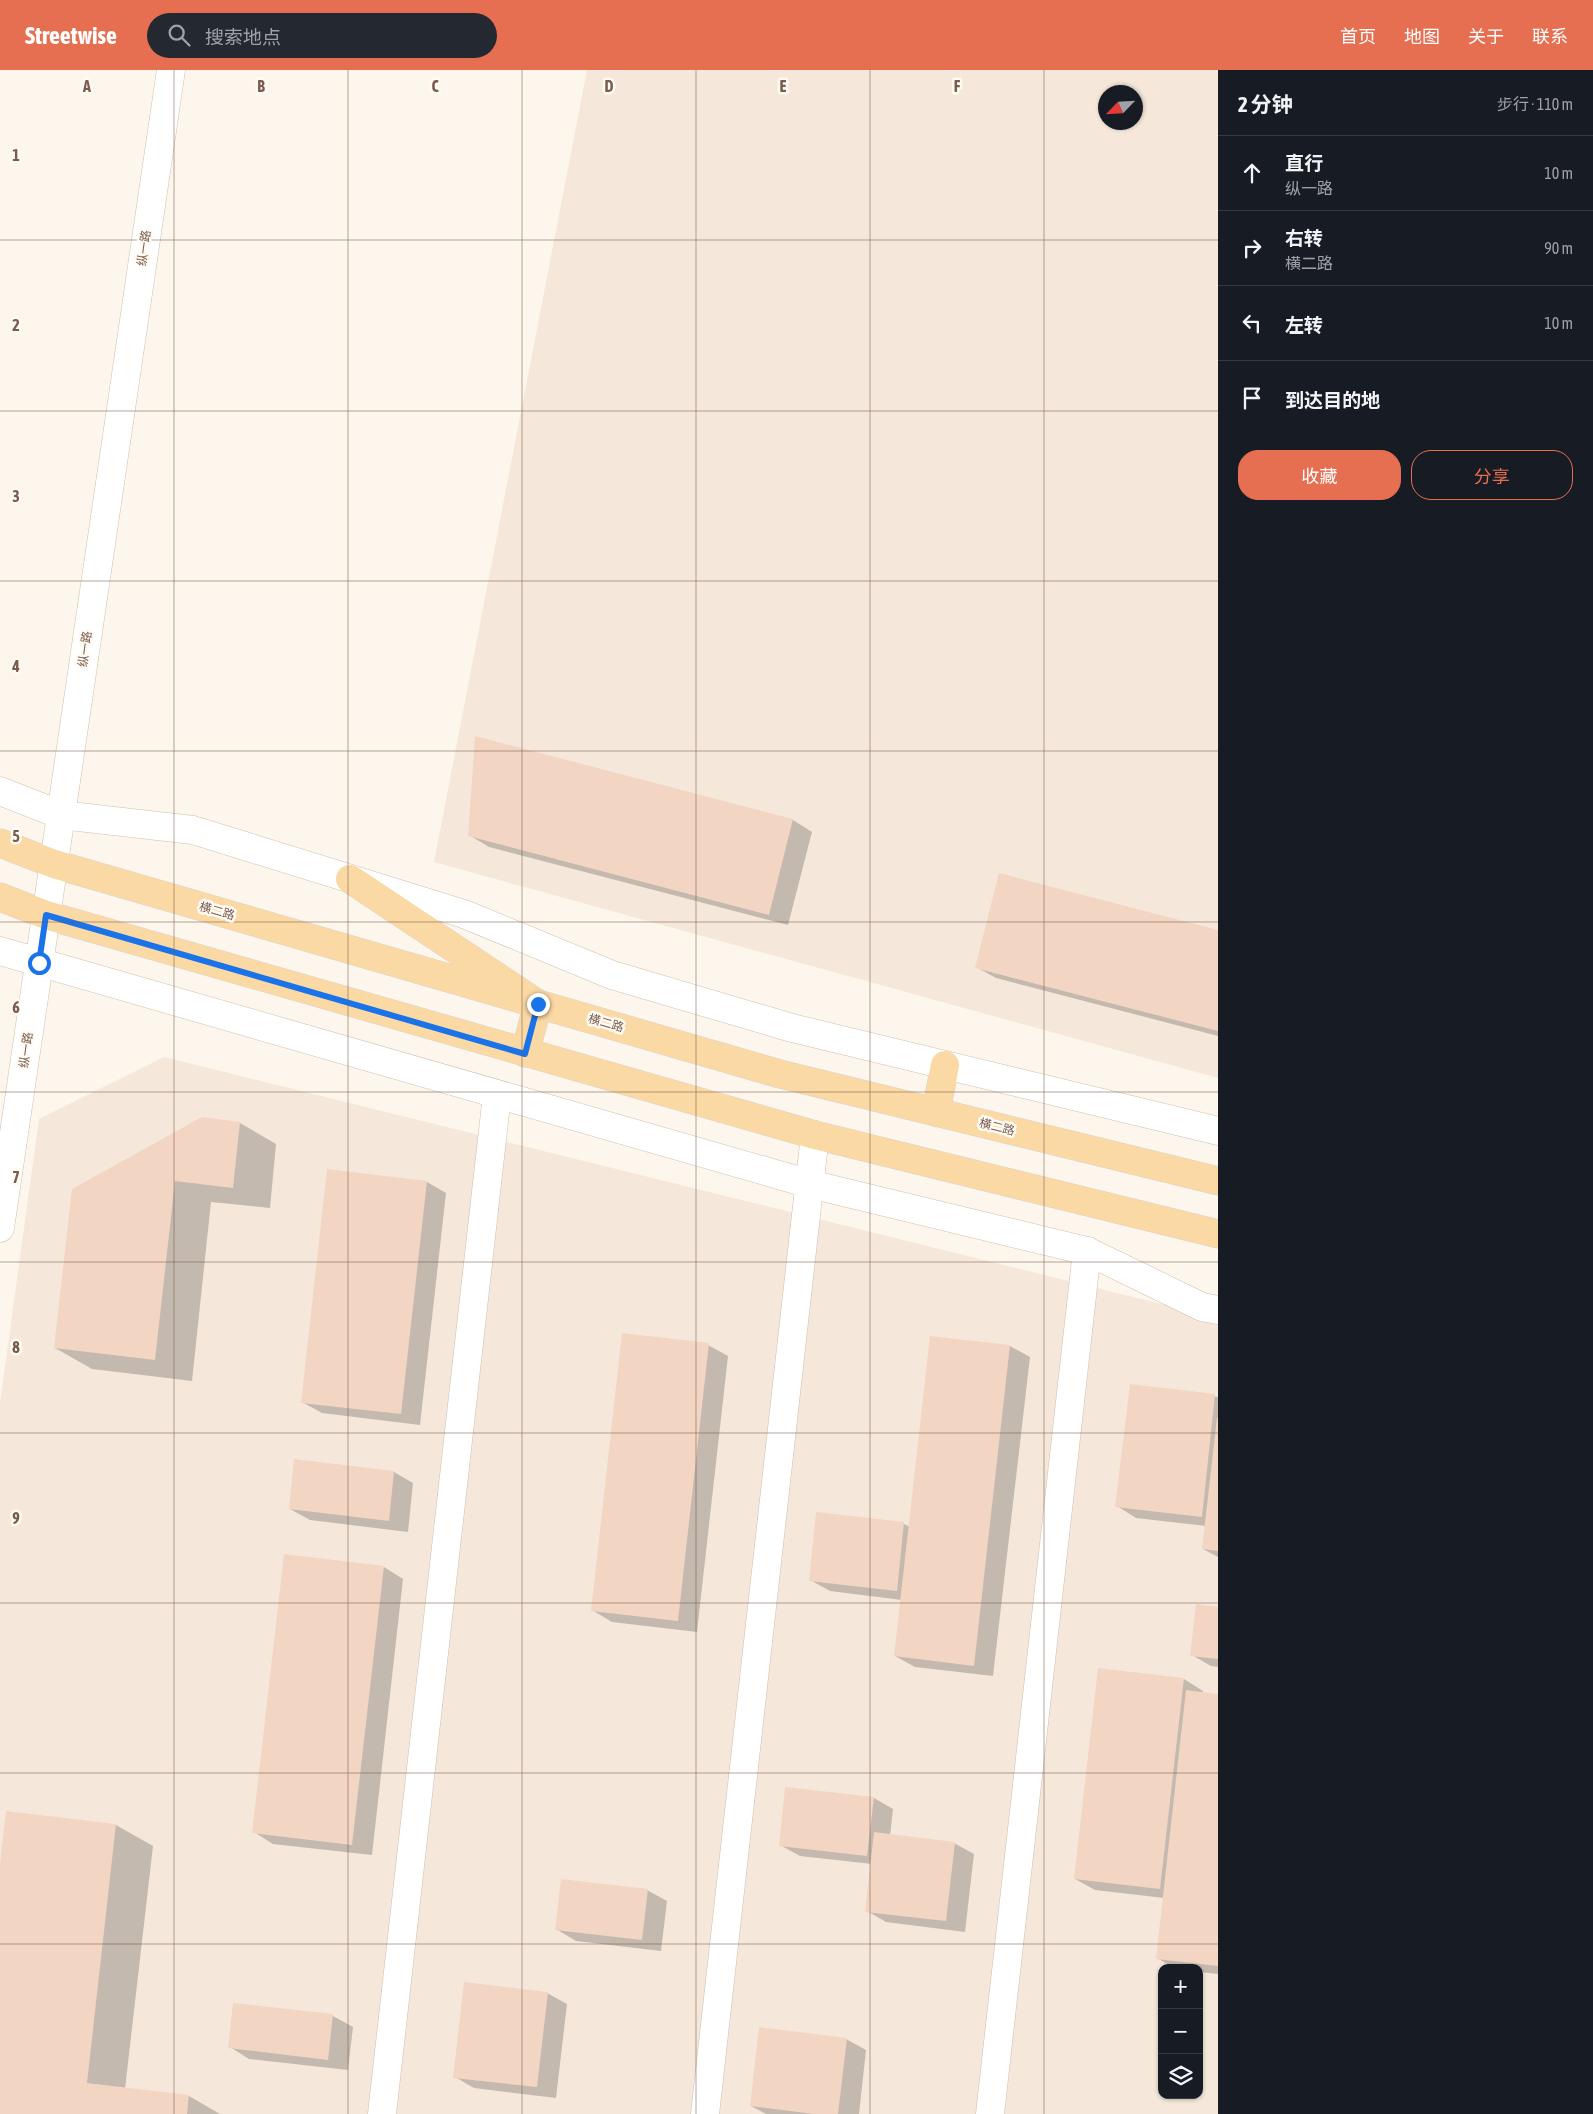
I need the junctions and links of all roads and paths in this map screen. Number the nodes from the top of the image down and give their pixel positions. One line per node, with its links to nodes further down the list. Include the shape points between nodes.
1 (171, 70): 3 (street, 纵一路)
2 (0, 791): 3 (street)
3 (61, 815): 5 (street, 纵一路); 6 (street, via 193,830)
4 (0, 843): 5 (main road, 横二路)
5 (54, 864): 8 (street, 纵一路); 11 (main road, 横二路)
6 (350, 879): 11 (main road); 13 (street, via 464,914 612,975 792,1028)
7 (0, 897): 8 (main road)
8 (46, 915): 10 (street, 纵一路); 12 (main road)
9 (0, 951): 10 (street)
10 (39, 963): 14 (street); 20 (street, 纵一路)
11 (538, 1004): 12 (main road); 15 (main road, 横二路, via 780,1074)
12 (525, 1054): 17 (main road)
13 (945, 1065): 15 (main road); 16 (street)
14 (497, 1095): 19 (street); 24 (street)
15 (936, 1112): 18 (main road, 横二路)
16 (1218, 1131)
17 (815, 1135): 19 (street); 21 (main road)
18 (1218, 1181)
19 (810, 1184): 22 (street); 25 (street)
20 (0, 1228)
21 (1218, 1234)
22 (1087, 1251): 23 (street, via 1202,1307); 26 (street)
23 (1218, 1310)
24 (382, 2114)
25 (705, 2114)
26 (990, 2114)

